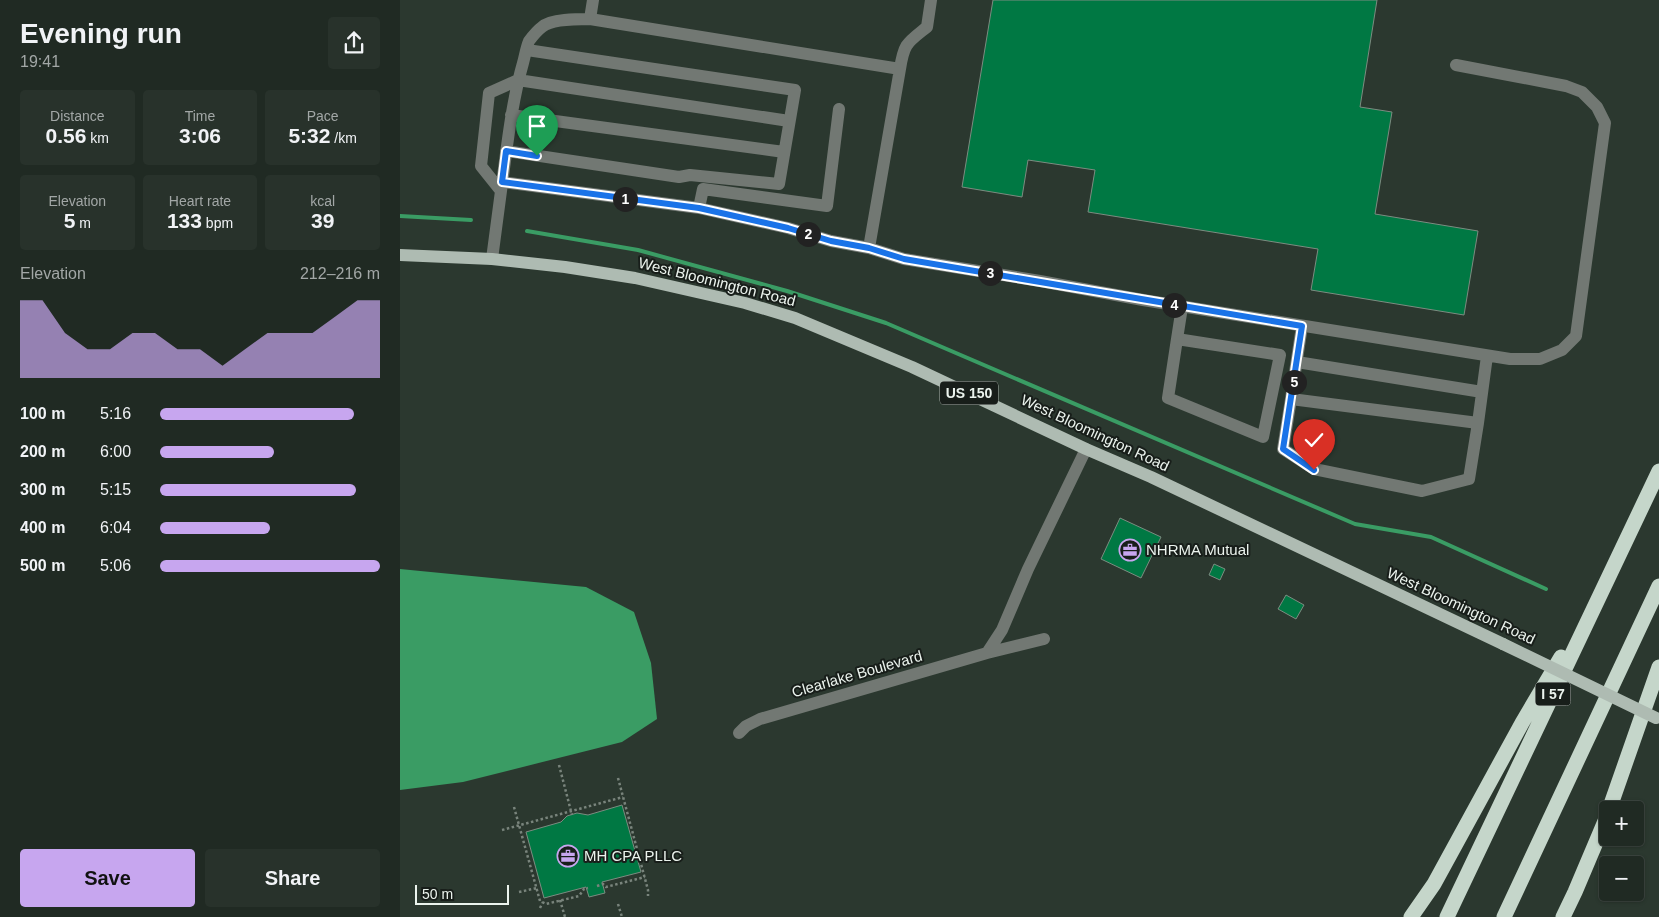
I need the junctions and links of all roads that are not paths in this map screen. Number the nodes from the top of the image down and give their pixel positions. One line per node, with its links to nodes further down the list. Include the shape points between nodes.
1 (593, 0): 3 (street)
2 (931, 0): 6 (street, via 927,28 904,48)
3 (590, 19): 4 (street, via 566,20 543,26 529,41); 6 (street)
4 (526, 50): 7 (street); 10 (street, via 795,90)
5 (1456, 65): 21 (street, via 1566,86 1582,92 1597,108 1605,123 1576,336 1562,350 1540,360)
6 (900, 68): 15 (street)
7 (518, 80): 9 (street); 10 (street); 13 (street, via 489,93 480,166)
8 (839, 109): 14 (street, via 827,206 703,189)
9 (511, 115): 11 (street); 12 (street)
10 (789, 121): 12 (street)
11 (506, 151): 12 (street, via 679,177 690,174 778,184); 13 (street)
12 (784, 152)
13 (502, 187): 14 (street); 17 (street)
14 (699, 208): 15 (street)
15 (869, 248): 18 (street, via 904,259)
16 (400, 255): 17 (main road, West Bloomington Road / US 150)
17 (492, 259): 26 (main road, West Bloomington Road / US 150, via 634,278 795,318 912,367)
18 (1182, 306): 19 (street); 20 (street)
19 (1302, 326): 21 (street); 22 (street)
20 (1177, 339): 20 (street, via 1280,355 1263,437 1168,398)
21 (1487, 356): 23 (street)
22 (1297, 362): 23 (street); 24 (street)
23 (1482, 392): 25 (street)
24 (1291, 399): 25 (street); 25 (street, via 1283,449 1314,470 1422,491 1469,479)
25 (1478, 423)
26 (1086, 449): 31 (street, via 1002,630); 33 (main road, West Bloomington Road / US 150, bridge, via 1160,481)
27 (1659, 471): 28 (highway, I 57)
28 (1616, 563): 38 (highway, via 1522,723 1443,868); 39 (highway, I 57)
29 (1659, 586): 40 (highway)
30 (1044, 639): 31 (street, Clearlake Boulevard)
31 (987, 653): 34 (street, Clearlake Boulevard, via 760,719)
32 (1659, 667): 35 (highway)
33 (1657, 718)
34 (739, 733)
35 (1612, 801)
36 (1599, 835): 37 (highway)
37 (1575, 892): 41 (highway); 42 (highway)
38 (1411, 917)
39 (1447, 917)
40 (1504, 917)
41 (1563, 917)
42 (1570, 917)

